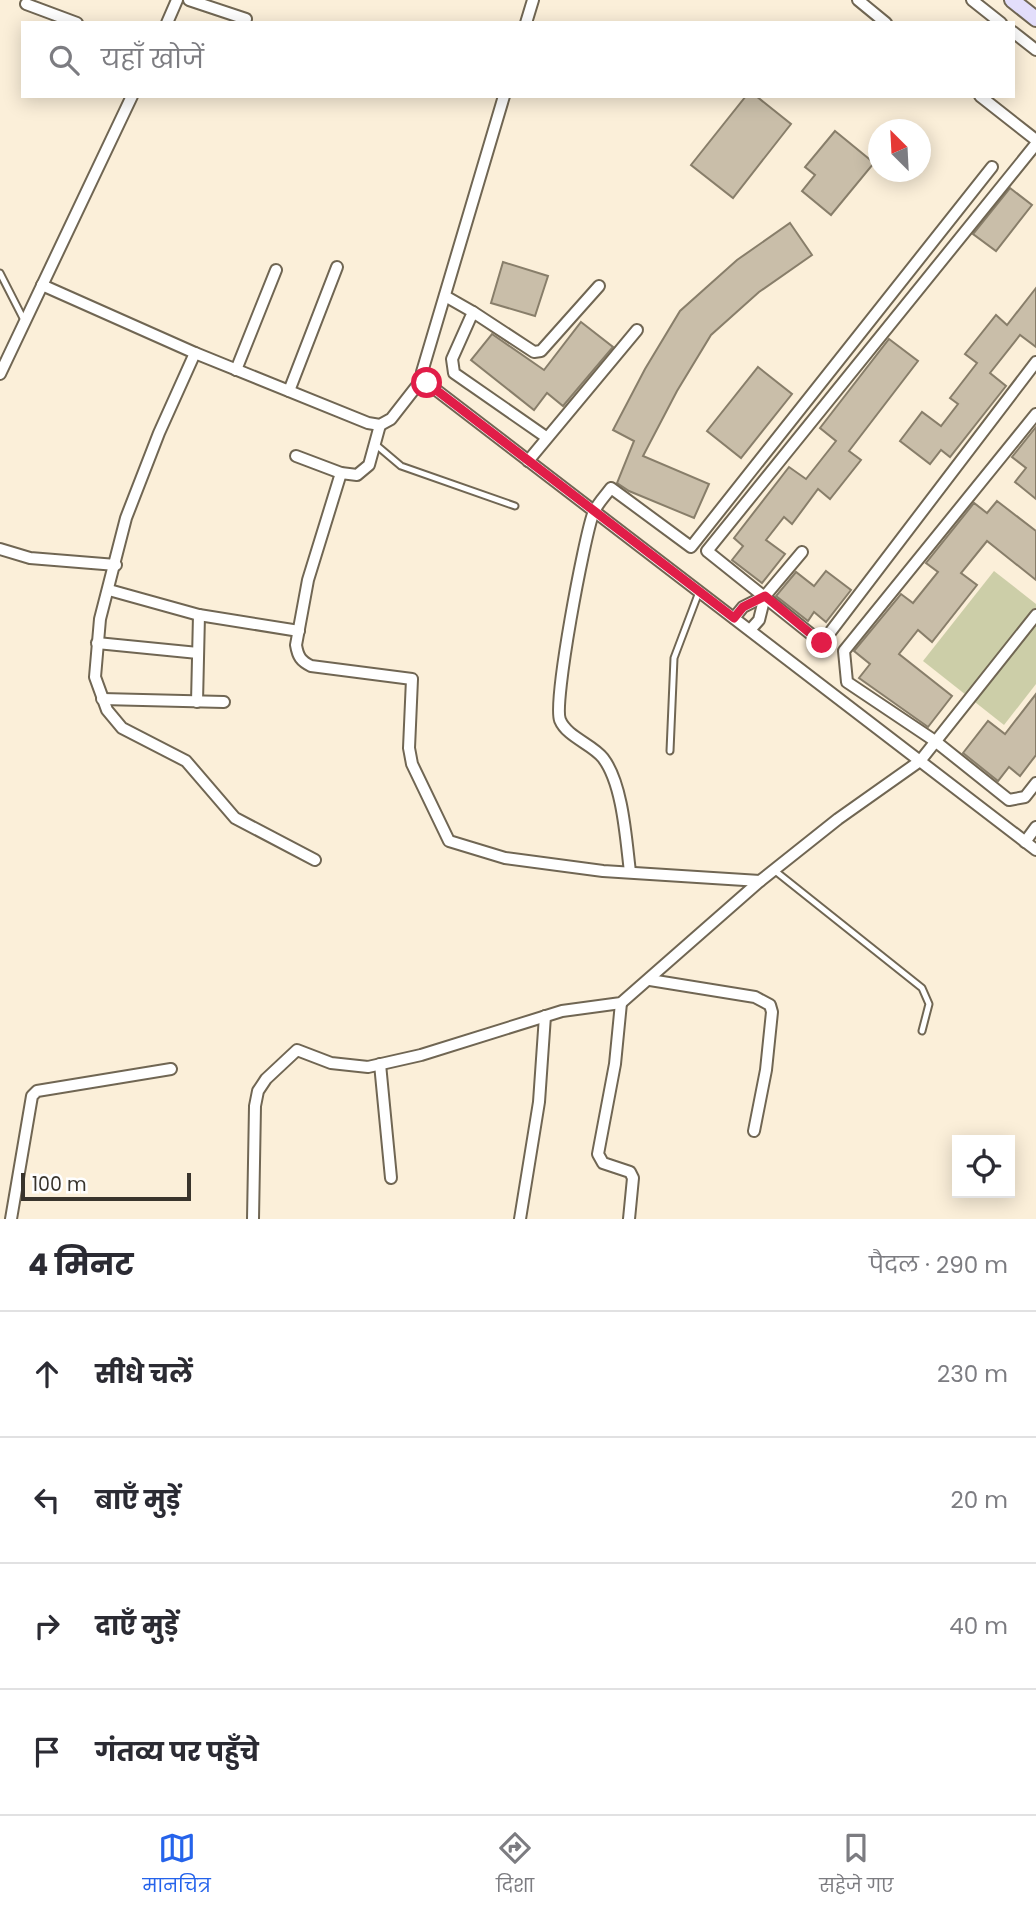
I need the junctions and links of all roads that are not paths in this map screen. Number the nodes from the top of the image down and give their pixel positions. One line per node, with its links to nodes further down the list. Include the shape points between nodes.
1 (177, 0): 11 (street)
2 (189, 0): 8 (street)
3 (533, 0): 12 (street)
4 (858, 0): 13 (street)
5 (972, 0): 14 (street)
6 (1012, 0): 9 (main road)
7 (26, 4): 10 (street)
8 (246, 19)
9 (1036, 19)
10 (68, 21)
11 (168, 21)
12 (527, 21)
13 (884, 21)
14 (998, 21)
15 (1015, 34): 16 (street)
16 (1036, 50)
17 (131, 98): 25 (street)
18 (503, 98): 27 (street)
19 (982, 98): 20 (street)
20 (1036, 142): 51 (street, via 707,551)
21 (992, 167): 45 (street, via 691,547 611,488)
22 (337, 267): 36 (street)
23 (276, 270): 33 (street)
24 (0, 273): 29 (lane)
25 (42, 285): 29 (street); 31 (street)
26 (599, 286): 28 (street, via 541,351 534,352)
27 (445, 296): 28 (street); 35 (street)
28 (474, 312): 39 (street, via 452,359 454,373)
29 (24, 320): 34 (street)
30 (637, 331): 39 (street)
31 (195, 353): 33 (street); 48 (street, via 126,518)
32 (1036, 362): 51 (street, via 822,643)
33 (236, 370): 36 (street)
34 (0, 374)
35 (423, 377): 38 (street, via 391,419); 42 (street)
36 (289, 391): 38 (street)
37 (1036, 414): 62 (street, via 845,651 847,682)
38 (380, 425): 40 (street)
39 (546, 437): 42 (street)
40 (375, 444): 43 (street, via 364,472); 44 (lane, via 401,466)
41 (296, 456): 43 (street)
42 (528, 461): 45 (street)
43 (341, 473): 56 (street, via 308,580)
44 (515, 506)
45 (593, 512): 50 (street); 71 (street, via 572,610 558,713 566,729 595,750 611,773)
46 (0, 549): 48 (street, via 30,558)
47 (802, 552): 51 (street)
48 (116, 565): 49 (street)
49 (109, 590): 52 (street); 57 (street)
50 (699, 592): 54 (street); 63 (lane, via 674,658)
51 (765, 596): 54 (street, via 743,607); 55 (street, via 759,621)
52 (199, 615): 56 (street); 58 (street)
53 (1036, 615): 62 (street)
54 (734, 618): 55 (street)
55 (750, 630): 64 (street)
56 (299, 631): 71 (street, via 296,645 302,662 412,679 412,764 449,841 505,858)
57 (97, 643): 58 (street); 59 (street, via 95,677)
58 (198, 653): 60 (street)
59 (102, 699): 60 (street); 69 (street, via 122,728 192,767 234,818)
60 (197, 702): 61 (street)
61 (224, 702)
62 (936, 741): 64 (street); 65 (street, via 1009,800 1025,797)
63 (670, 751)
64 (920, 761): 67 (street); 70 (street)
65 (1036, 783)
66 (1036, 827): 67 (street)
67 (1025, 842): 68 (street)
68 (1036, 850)
69 (315, 860)
70 (774, 870): 72 (street); 76 (lane, via 922,988 929,1004)
71 (630, 872): 72 (street)
72 (760, 881): 73 (street)
73 (650, 980): 74 (street); 79 (street, via 755,997 770,1005 766,1070)
74 (621, 1003): 75 (street); 84 (street, via 598,1154 603,1163 630,1172 633,1178)
75 (545, 1016): 77 (street); 83 (street, via 539,1102)
76 (922, 1031)
77 (380, 1064): 80 (street); 82 (street, via 349,1067 297,1049 266,1079 255,1106)
78 (171, 1069): 81 (street, via 37,1091 32,1096)
79 (754, 1131)
80 (391, 1178)
81 (11, 1219)
82 (254, 1219)
83 (520, 1219)
84 (629, 1219)

